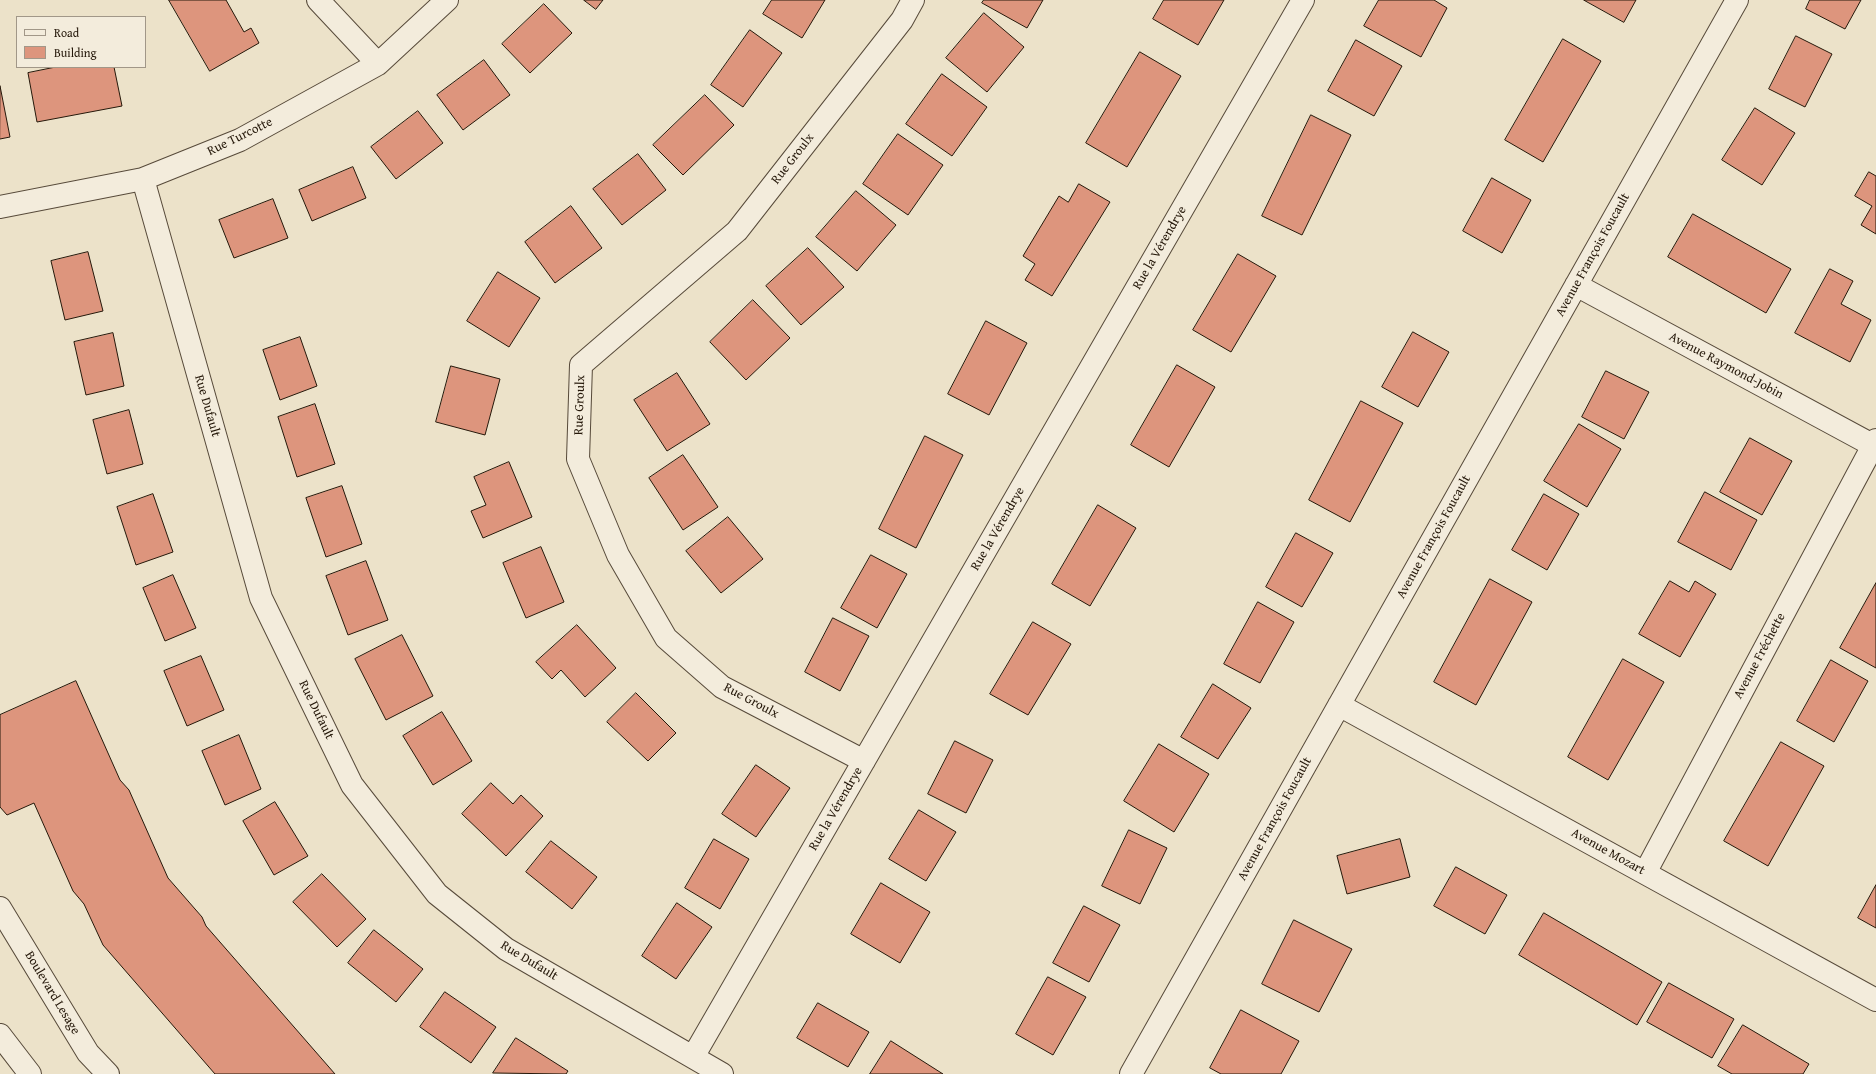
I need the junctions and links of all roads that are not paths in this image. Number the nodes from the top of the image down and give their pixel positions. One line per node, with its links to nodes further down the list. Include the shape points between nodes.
1 (318, 0): 6 (street)
2 (447, 0): 6 (street, Rue Turcotte)
3 (913, 0): 12 (street, Rue Groulx, via 902,20 737,231 582,365 578,459 618,556 666,638 722,687)
4 (1303, 0): 12 (street, Rue la Vérendrye)
5 (1737, 0): 9 (street, Avenue François Foucault)
6 (378, 64): 7 (street, Rue Turcotte, via 240,140)
7 (143, 179): 8 (street, Rue Turcotte); 17 (street, Rue Dufault, via 261,598 352,785 438,894 506,949)
8 (0, 207)
9 (1576, 285): 10 (street, Avenue Raymond-Jobin); 11 (street, Avenue François Foucault)
10 (1875, 444): 13 (street, Avenue Fréchette)
11 (1340, 705): 13 (street, Avenue Mozart); 21 (street, Avenue François Foucault)
12 (864, 761): 17 (street, Rue la Vérendrye)
13 (1645, 873): 15 (street, Avenue Mozart)
14 (0, 908): 19 (street, Boulevard Lesage, via 88,1053)
15 (1876, 1000)
16 (0, 1035): 18 (street)
17 (693, 1057): 20 (street, Rue Dufault)
18 (30, 1074)
19 (108, 1074)
20 (722, 1074)
21 (1131, 1074)

